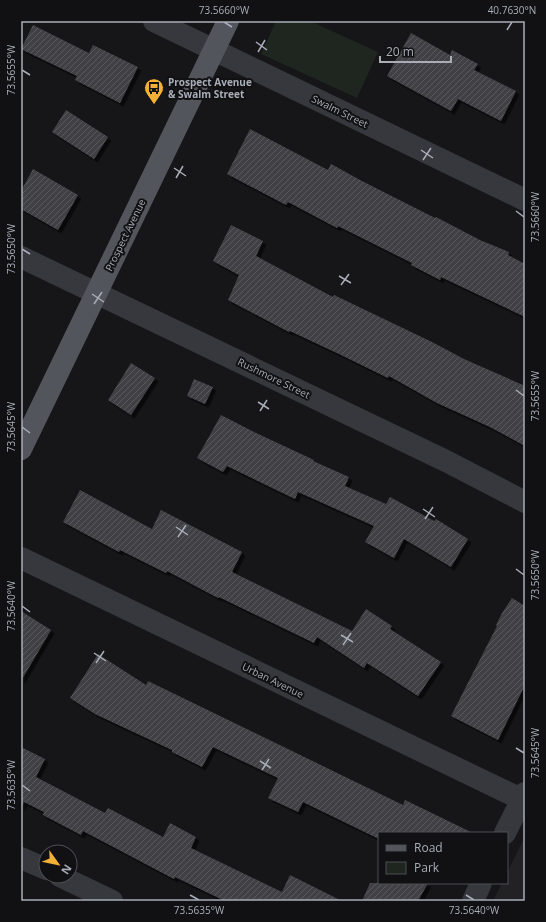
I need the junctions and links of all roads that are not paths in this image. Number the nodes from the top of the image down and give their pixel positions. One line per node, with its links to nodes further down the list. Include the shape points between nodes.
1 (154, 21): 3 (street, Swalm Street)
2 (228, 21): 3 (main road, Prospect Avenue)
3 (214, 50): 4 (street, Swalm Street); 6 (main road, Prospect Avenue)
4 (525, 200)
5 (21, 257): 6 (street, Rushmore Street)
6 (96, 293): 7 (main road, Prospect Avenue); 8 (street, Rushmore Street, via 446,461)
7 (21, 449)
8 (525, 502)
9 (21, 558): 10 (street, Urban Avenue)
10 (524, 798): 11 (street)
11 (506, 832)
12 (21, 858): 13 (street)
13 (38, 865)
14 (77, 884): 16 (street)
15 (481, 884): 17 (street)
16 (112, 901)
17 (473, 901)

